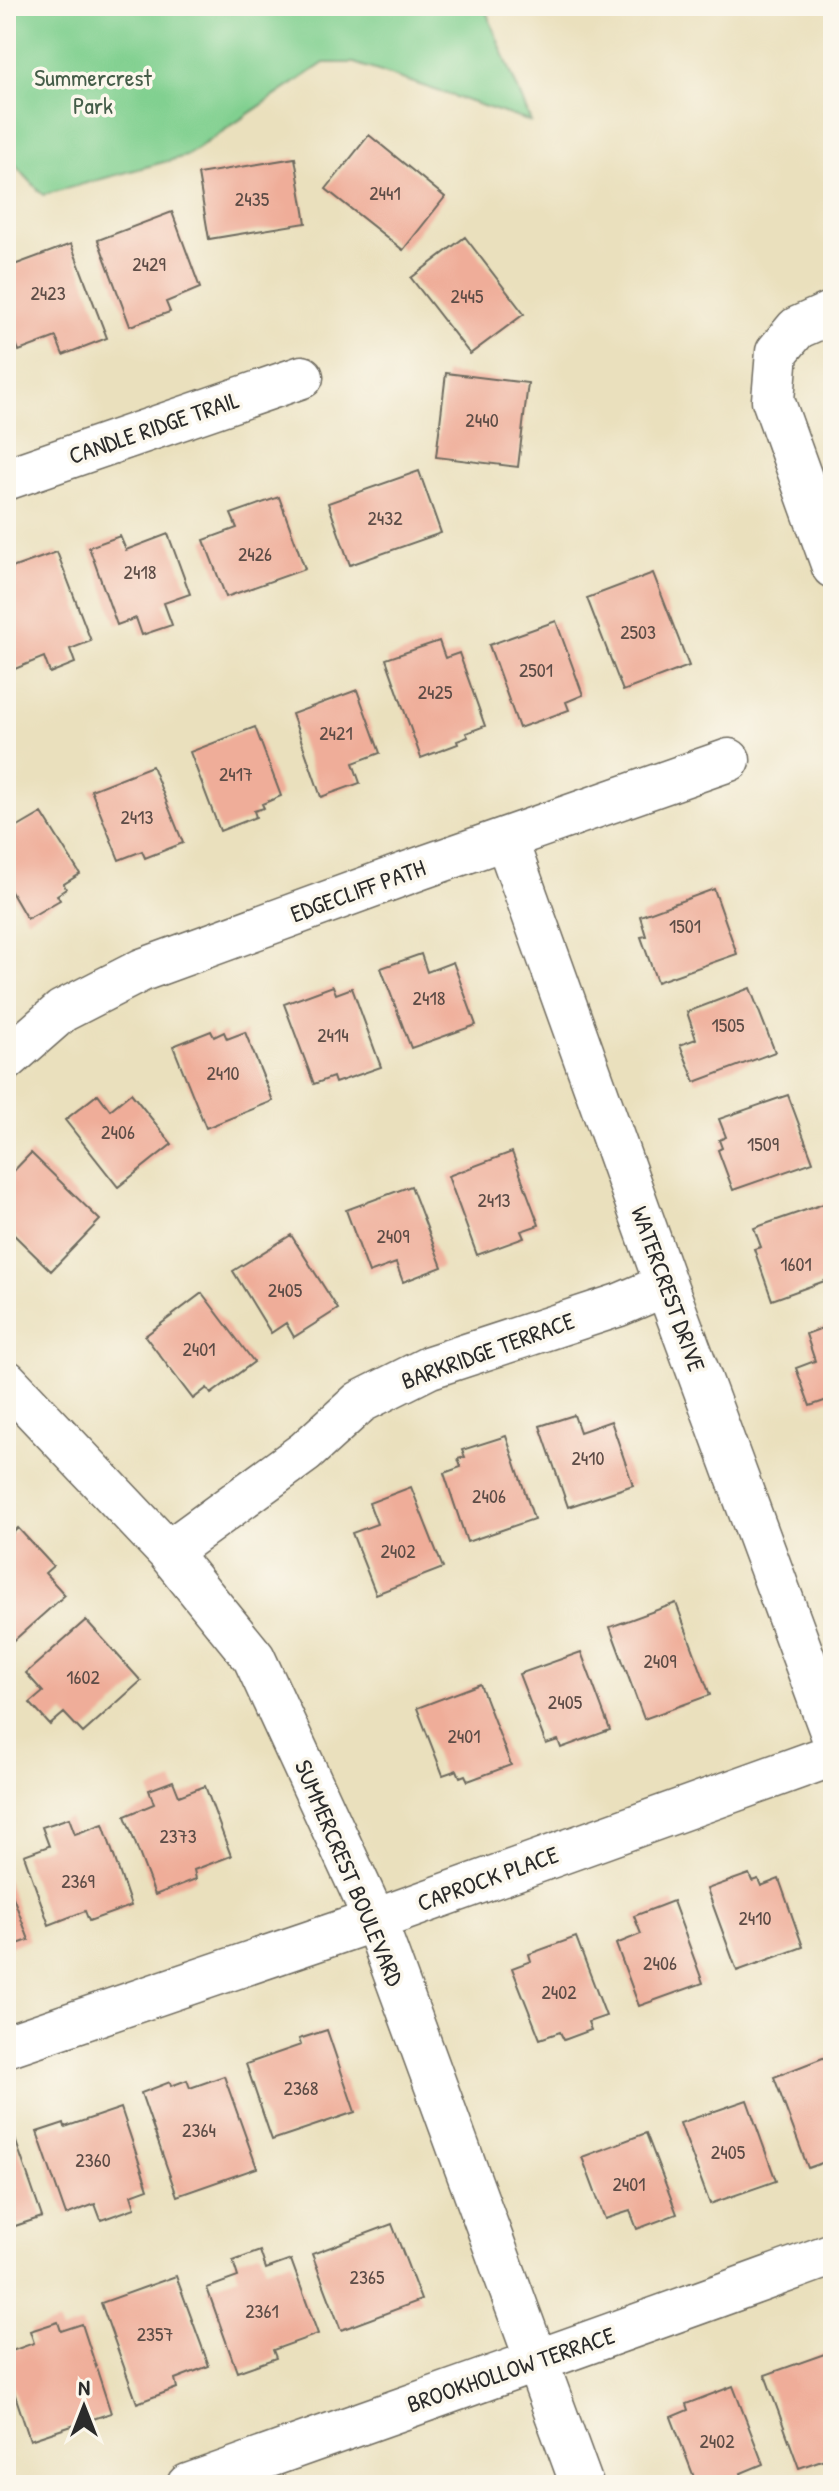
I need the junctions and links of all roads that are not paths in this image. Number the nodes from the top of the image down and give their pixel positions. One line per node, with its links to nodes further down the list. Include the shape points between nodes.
1 (833, 312): 4 (street, via 797,328 777,352 773,400)
2 (302, 377): 3 (street, CANDLE RIDGE TRAIL)
3 (6, 479)
4 (833, 567)
5 (729, 760): 6 (street, EDGECLIFF PATH)
6 (506, 839): 7 (street, EDGECLIFF PATH, via 142,970 62,1011); 8 (street, WATERCREST DRIVE)
7 (6, 1060)
8 (666, 1285): 10 (street, BARKRIDGE TERRACE, via 430,1367 360,1402 305,1452); 11 (street, WATERCREST DRIVE)
9 (6, 1381): 10 (street, SUMMERCREST BOULEVARD)
10 (168, 1552): 13 (street, SUMMERCREST BOULEVARD, via 254,1658)
11 (833, 1737)
12 (833, 1755): 13 (street, CAPROCK PLACE)
13 (375, 1920): 14 (street, CAPROCK PLACE); 16 (street, SUMMERCREST BOULEVARD)
14 (6, 2046)
15 (833, 2254): 16 (street, BROOKHOLLOW TERRACE)
16 (535, 2360): 17 (street, BROOKHOLLOW TERRACE); 18 (street, SUMMERCREST BOULEVARD)
17 (188, 2485)
18 (582, 2485)

